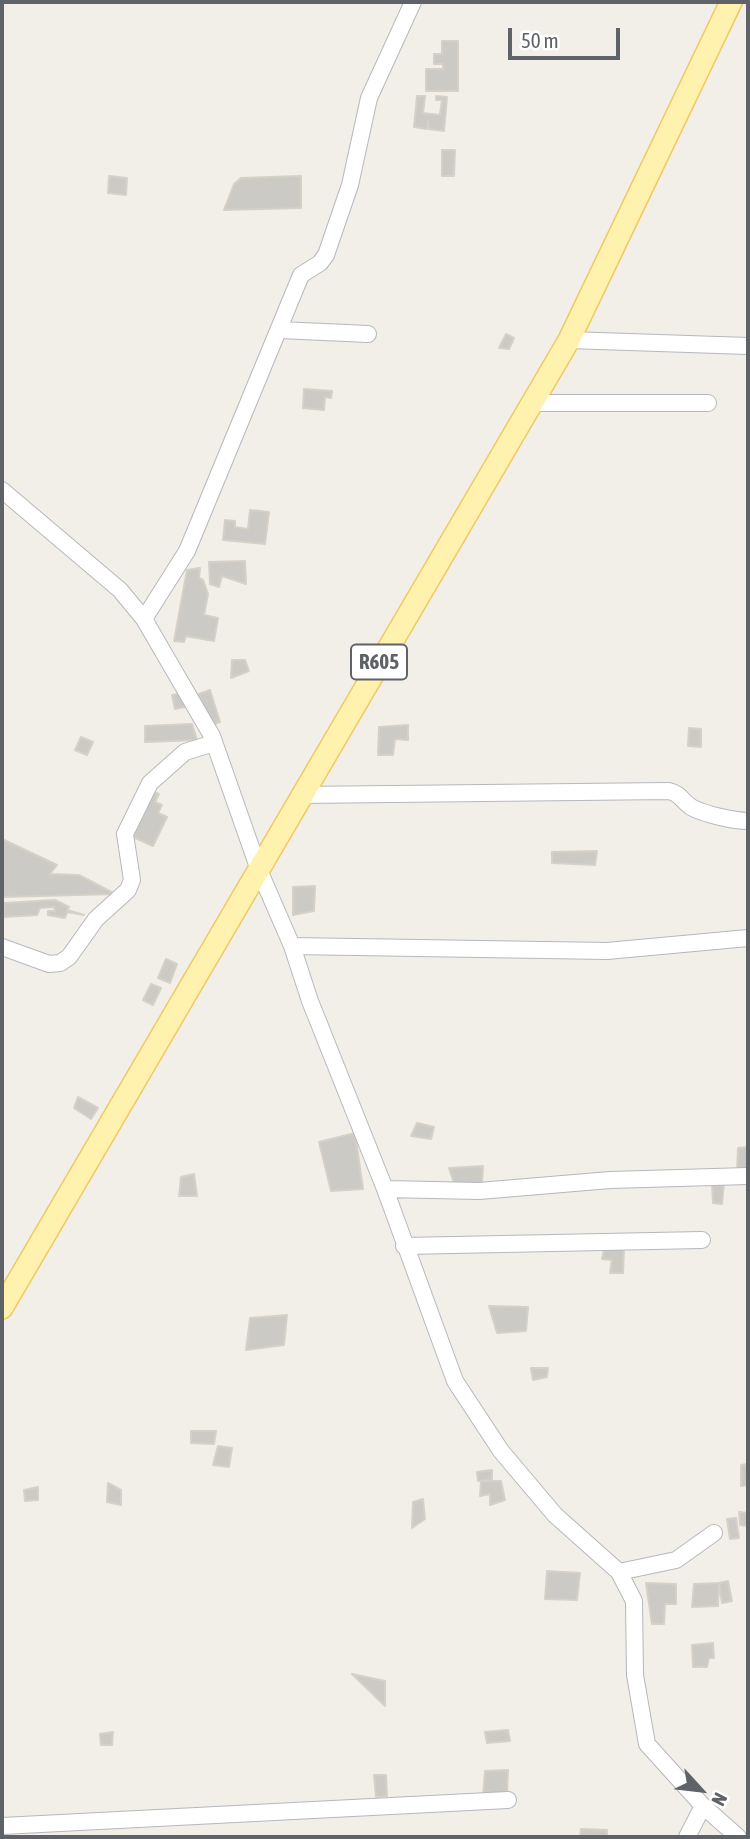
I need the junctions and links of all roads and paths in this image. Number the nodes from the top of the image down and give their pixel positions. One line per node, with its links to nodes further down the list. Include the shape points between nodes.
1 (413, 2): 3 (street, via 369,98 350,185 326,255 301,275)
2 (731, 2): 5 (main road, R605)
3 (280, 330): 4 (street); 10 (street, via 187,551)
4 (368, 334)
5 (569, 340): 6 (street); 7 (main road, R605)
6 (748, 346)
7 (534, 403): 8 (street); 12 (main road, R605)
8 (708, 403)
9 (2, 490): 10 (street, via 120,590)
10 (145, 619): 11 (street)
11 (214, 743): 14 (street); 17 (street, via 185,752 150,783 125,834 132,880 128,890 96,919 69,957 49,964)
12 (300, 795): 13 (street, via 669,791 682,794 695,809); 14 (main road, R605)
13 (748, 821)
14 (259, 870): 16 (street); 22 (main road, R605)
15 (748, 938): 16 (street, via 607,951)
16 (292, 946): 19 (street)
17 (2, 947)
18 (748, 1176): 19 (street, via 610,1180 480,1191)
19 (385, 1189): 21 (street)
20 (702, 1240): 21 (street)
21 (404, 1246): 24 (street, via 462,1393 501,1451 555,1515)
22 (2, 1308)
23 (714, 1533): 24 (street, via 676,1560)
24 (619, 1572): 26 (street, via 634,1601 635,1675 647,1744)
25 (508, 1800): 27 (street)
26 (703, 1806): 28 (street); 29 (street)
27 (2, 1826)
28 (687, 1837)
29 (738, 1837)

